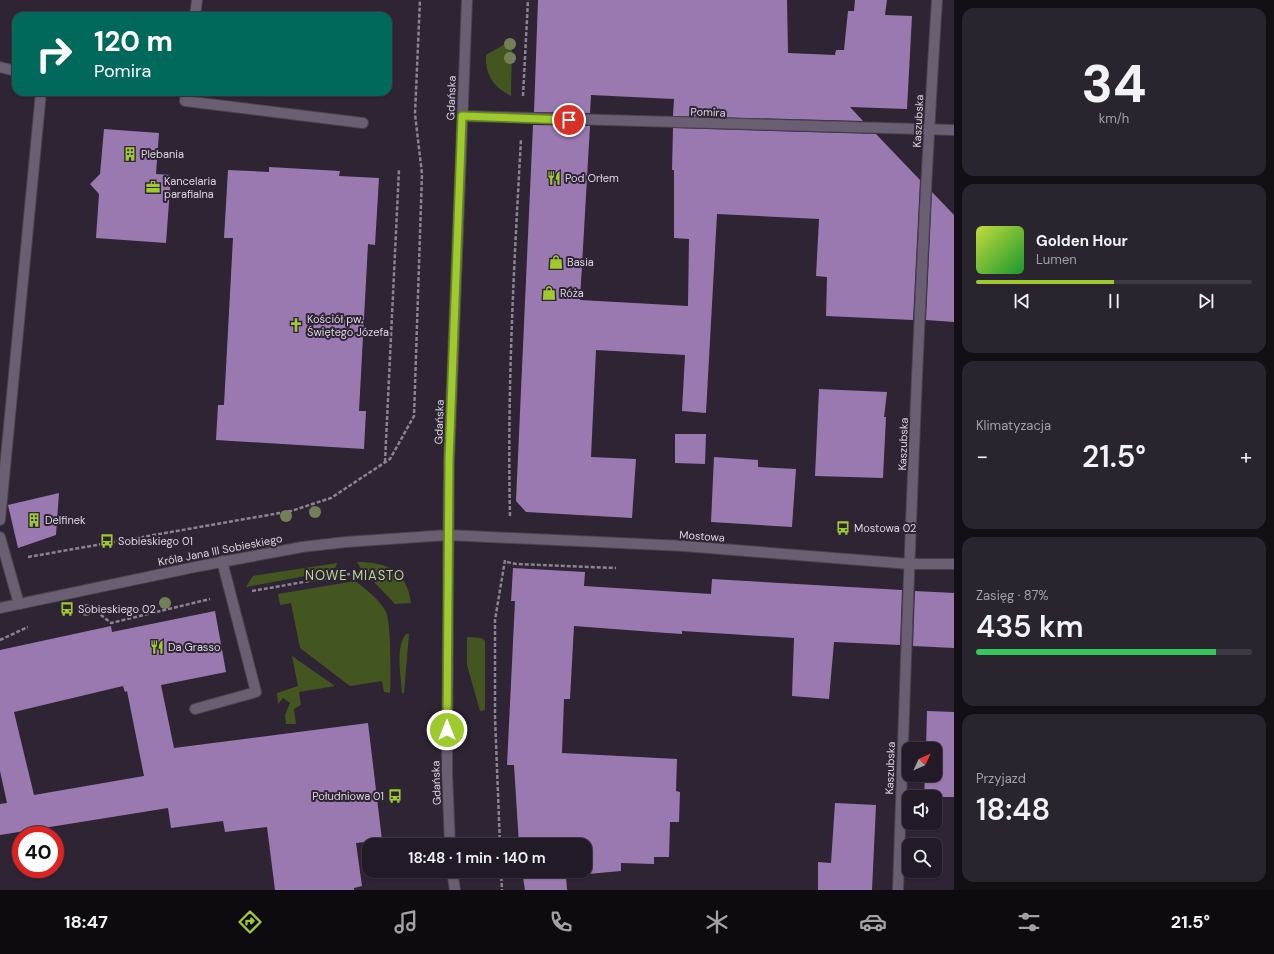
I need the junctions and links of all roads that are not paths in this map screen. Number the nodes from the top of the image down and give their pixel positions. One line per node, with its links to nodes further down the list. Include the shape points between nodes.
1 (197, 0): 4 (street)
2 (467, 0): 9 (street, Gdańska)
3 (937, 0): 11 (street, Kaszubska)
4 (196, 12)
5 (0, 67): 6 (street)
6 (12, 70)
7 (40, 96): 13 (street)
8 (186, 96): 10 (street, via 185,101)
9 (462, 116): 11 (street, Pomira); 14 (street, Gdańska)
10 (363, 123)
11 (929, 129): 12 (street, Pomira); 17 (street, Kaszubska)
12 (954, 130)
13 (0, 520)
14 (448, 535): 16 (street, Króla Jana III Sobieskiego, via 302,547); 17 (street, Mostowa, via 684,546); 22 (street, Gdańska, via 447,772)
15 (0, 537): 19 (street)
16 (222, 562): 19 (street, Króla Jana III Sobieskiego); 21 (street, via 256,692)
17 (910, 564): 18 (street, Mostowa); 25 (street, Kaszubska)
18 (954, 564)
19 (19, 604): 20 (street, Króla Jana III Sobieskiego)
20 (0, 608)
21 (195, 709)
22 (450, 838)
23 (453, 878): 24 (street)
24 (455, 890)
25 (898, 890)

